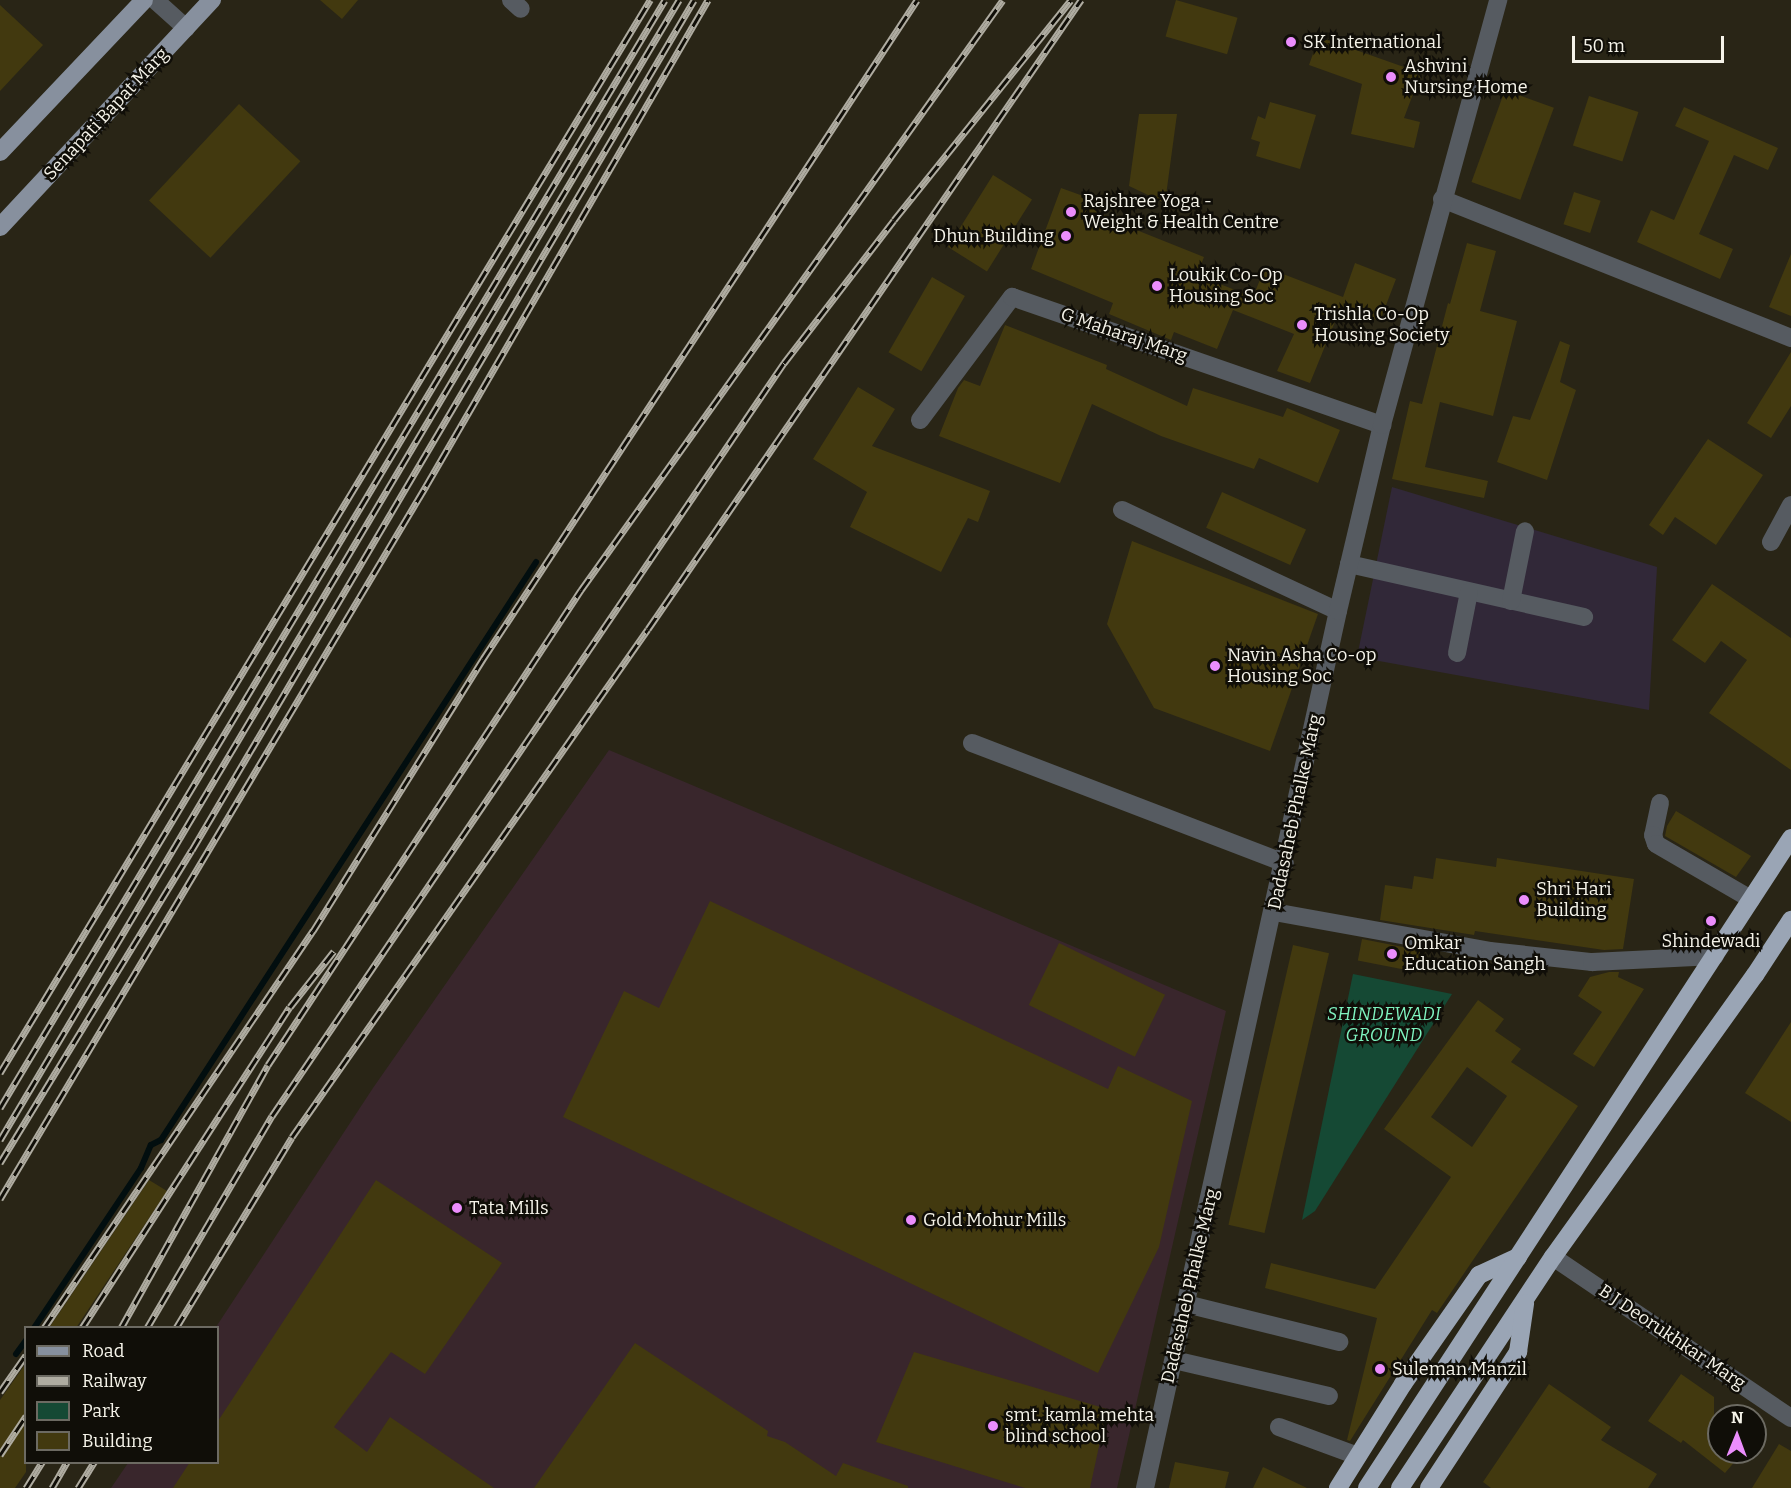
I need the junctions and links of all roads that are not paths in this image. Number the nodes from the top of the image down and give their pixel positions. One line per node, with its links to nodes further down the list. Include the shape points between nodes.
1 (144, 0): 6 (main road)
2 (155, 0): 5 (street)
3 (212, 0): 5 (main road, Senapati Bapat Marg)
4 (1498, 0): 7 (street, Dadasaheb Phalke Marg)
5 (186, 28): 8 (main road, Senapati Bapat Marg)
6 (0, 152)
7 (1442, 199): 9 (street); 11 (street, Dadasaheb Phalke Marg)
8 (0, 227)
9 (1791, 338)
10 (920, 420): 11 (street, G Maharaj Marg, via 1012,297)
11 (1382, 425): 16 (street, Dadasaheb Phalke Marg)
12 (1791, 505): 15 (street)
13 (1122, 510): 19 (street)
14 (1525, 531): 18 (street)
15 (1771, 542)
16 (1349, 564): 17 (street); 19 (street, Dadasaheb Phalke Marg)
17 (1469, 592): 18 (street); 21 (street)
18 (1511, 601): 20 (street)
19 (1338, 610): 25 (street, Dadasaheb Phalke Marg)
20 (1584, 618)
21 (1457, 653)
22 (972, 743): 25 (street)
23 (1660, 802): 26 (street, via 1653,836 1656,844)
24 (1791, 838): 26 (highway)
25 (1285, 863): 27 (street, Dadasaheb Phalke Marg)
26 (1751, 899): 29 (highway)
27 (1274, 912): 29 (street, via 1490,951 1592,962); 33 (street, Dadasaheb Phalke Marg)
28 (1791, 920): 31 (highway)
29 (1714, 956): 30 (highway)
30 (1518, 1257): 39 (highway, via 1479,1275 1403,1384); 42 (highway)
31 (1553, 1257): 32 (highway); 37 (street, B J Deorukhkar Marg)
32 (1525, 1299): 43 (highway); 44 (highway, via 1518,1352)
33 (1186, 1304): 34 (street); 35 (street, Dadasaheb Phalke Marg)
34 (1339, 1342)
35 (1174, 1359): 36 (street); 40 (street, Dadasaheb Phalke Marg)
36 (1329, 1396)
37 (1791, 1418)
38 (1279, 1427): 39 (street)
39 (1359, 1456): 41 (highway)
40 (1145, 1488)
41 (1338, 1488)
42 (1367, 1488)
43 (1400, 1488)
44 (1429, 1488)

